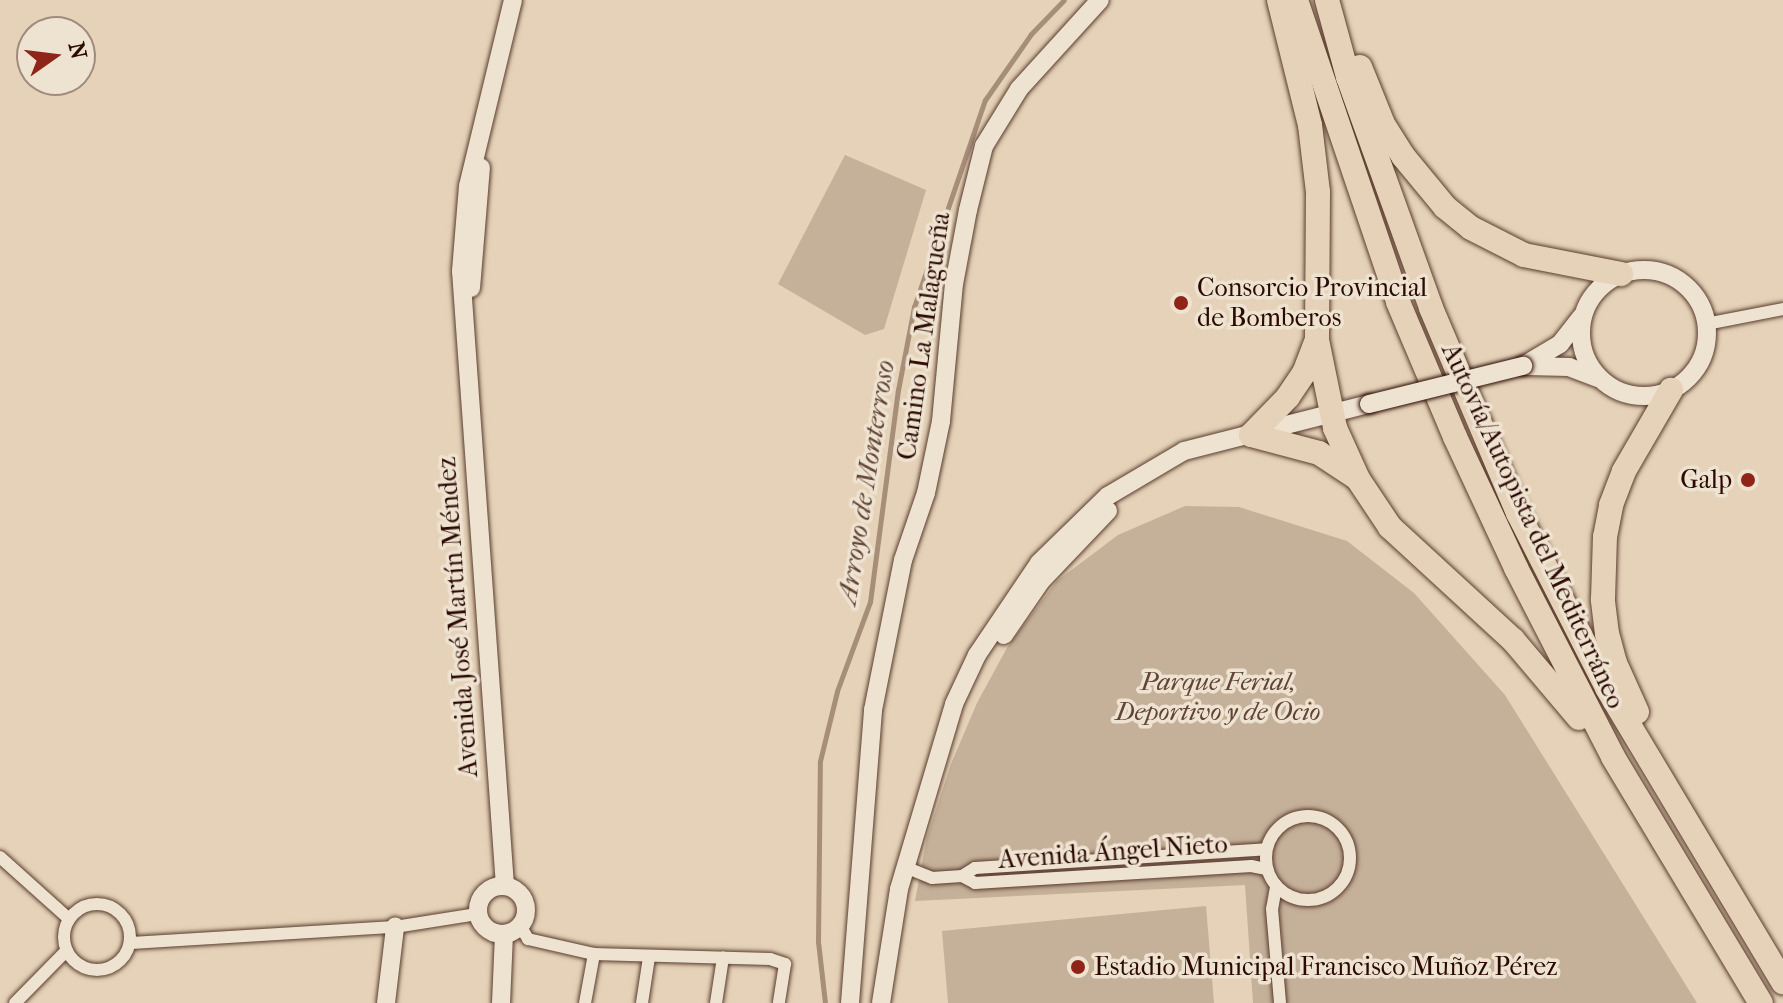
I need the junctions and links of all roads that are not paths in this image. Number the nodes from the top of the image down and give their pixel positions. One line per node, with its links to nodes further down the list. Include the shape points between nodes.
1 (513, 0): 24 (street, Avenida José Martín Méndez, via 481,142 480,206 465,343)
2 (1100, 0): 43 (street, Camino La Malagueña, via 1019,89 984,146 954,284 941,421 926,493 903,560 873,710)
3 (1279, 0): 10 (highway, via 1310,125 1318,192)
4 (1296, 0): 17 (highway, Autovía/Autopista del Mediterráneo, via 1409,329 1510,555)
5 (1327, 1): 6 (highway, via 1383,124 1445,207 1471,228 1524,255); 18 (highway, Autovía/Autopista del Mediterráneo, via 1384,183 1482,433 1576,628)
6 (1621, 274): 8 (street, via 1592,296); 9 (street, via 1649,271 1675,279 1695,298)
7 (1783, 309): 9 (street)
8 (1584, 313): 11 (street, via 1560,344); 12 (street, via 1583,349)
9 (1706, 324): 13 (street, via 1701,358 1684,382)
10 (1317, 340): 14 (highway); 15 (highway, via 1288,397)
11 (1523, 366): 12 (street, via 1569,367); 14 (street, bridge)
12 (1602, 381): 13 (street, via 1635,396)
13 (1671, 390): 18 (highway, via 1624,471 1611,505 1603,567 1610,647)
14 (1331, 414): 15 (street); 16 (highway)
15 (1251, 435): 16 (highway, via 1319,453); 21 (street, via 1148,482 1108,511 1041,581 995,647 942,745)
16 (1358, 479): 17 (highway, via 1390,527 1513,640)
17 (1613, 757): 46 (highway, Autovía/Autopista del Mediterráneo)
18 (1655, 772): 35 (highway, Autovía/Autopista del Mediterráneo)
19 (1266, 849): 22 (street); 23 (street, Avenida Ángel Nieto, via 975,868); 25 (street, via 1281,826 1306,816 1332,824 1348,846 1347,873 1329,895 1301,900)
20 (0, 857): 27 (street)
21 (905, 867): 23 (street, Avenida Ángel Nieto, via 932,878); 44 (street)
22 (1267, 869): 23 (street, Avenida Ángel Nieto, via 975,883); 25 (street)
23 (962, 876)
24 (505, 886): 26 (street, via 489,889); 29 (street, via 518,891 527,909)
25 (1276, 887): 45 (street, via 1272,909)
26 (477, 914): 28 (street); 29 (street, via 487,930)
27 (69, 919): 30 (street, via 90,904 115,909 125,918); 31 (street, via 64,934)
28 (395, 927): 30 (street); 37 (street)
29 (512, 931): 32 (street); 38 (street)
30 (131, 943): 31 (street, via 121,962 102,971 81,966)
31 (67, 950): 36 (street)
32 (594, 954): 33 (street); 39 (street)
33 (649, 957): 34 (street); 40 (street)
34 (723, 958): 41 (street); 42 (street, via 785,964)
35 (1783, 982)
36 (15, 1003)
37 (386, 1003)
38 (501, 1003)
39 (585, 1003)
40 (642, 1003)
41 (716, 1003)
42 (779, 1003)
43 (850, 1003)
44 (881, 1003)
45 (1280, 1003)
46 (1761, 1003)

